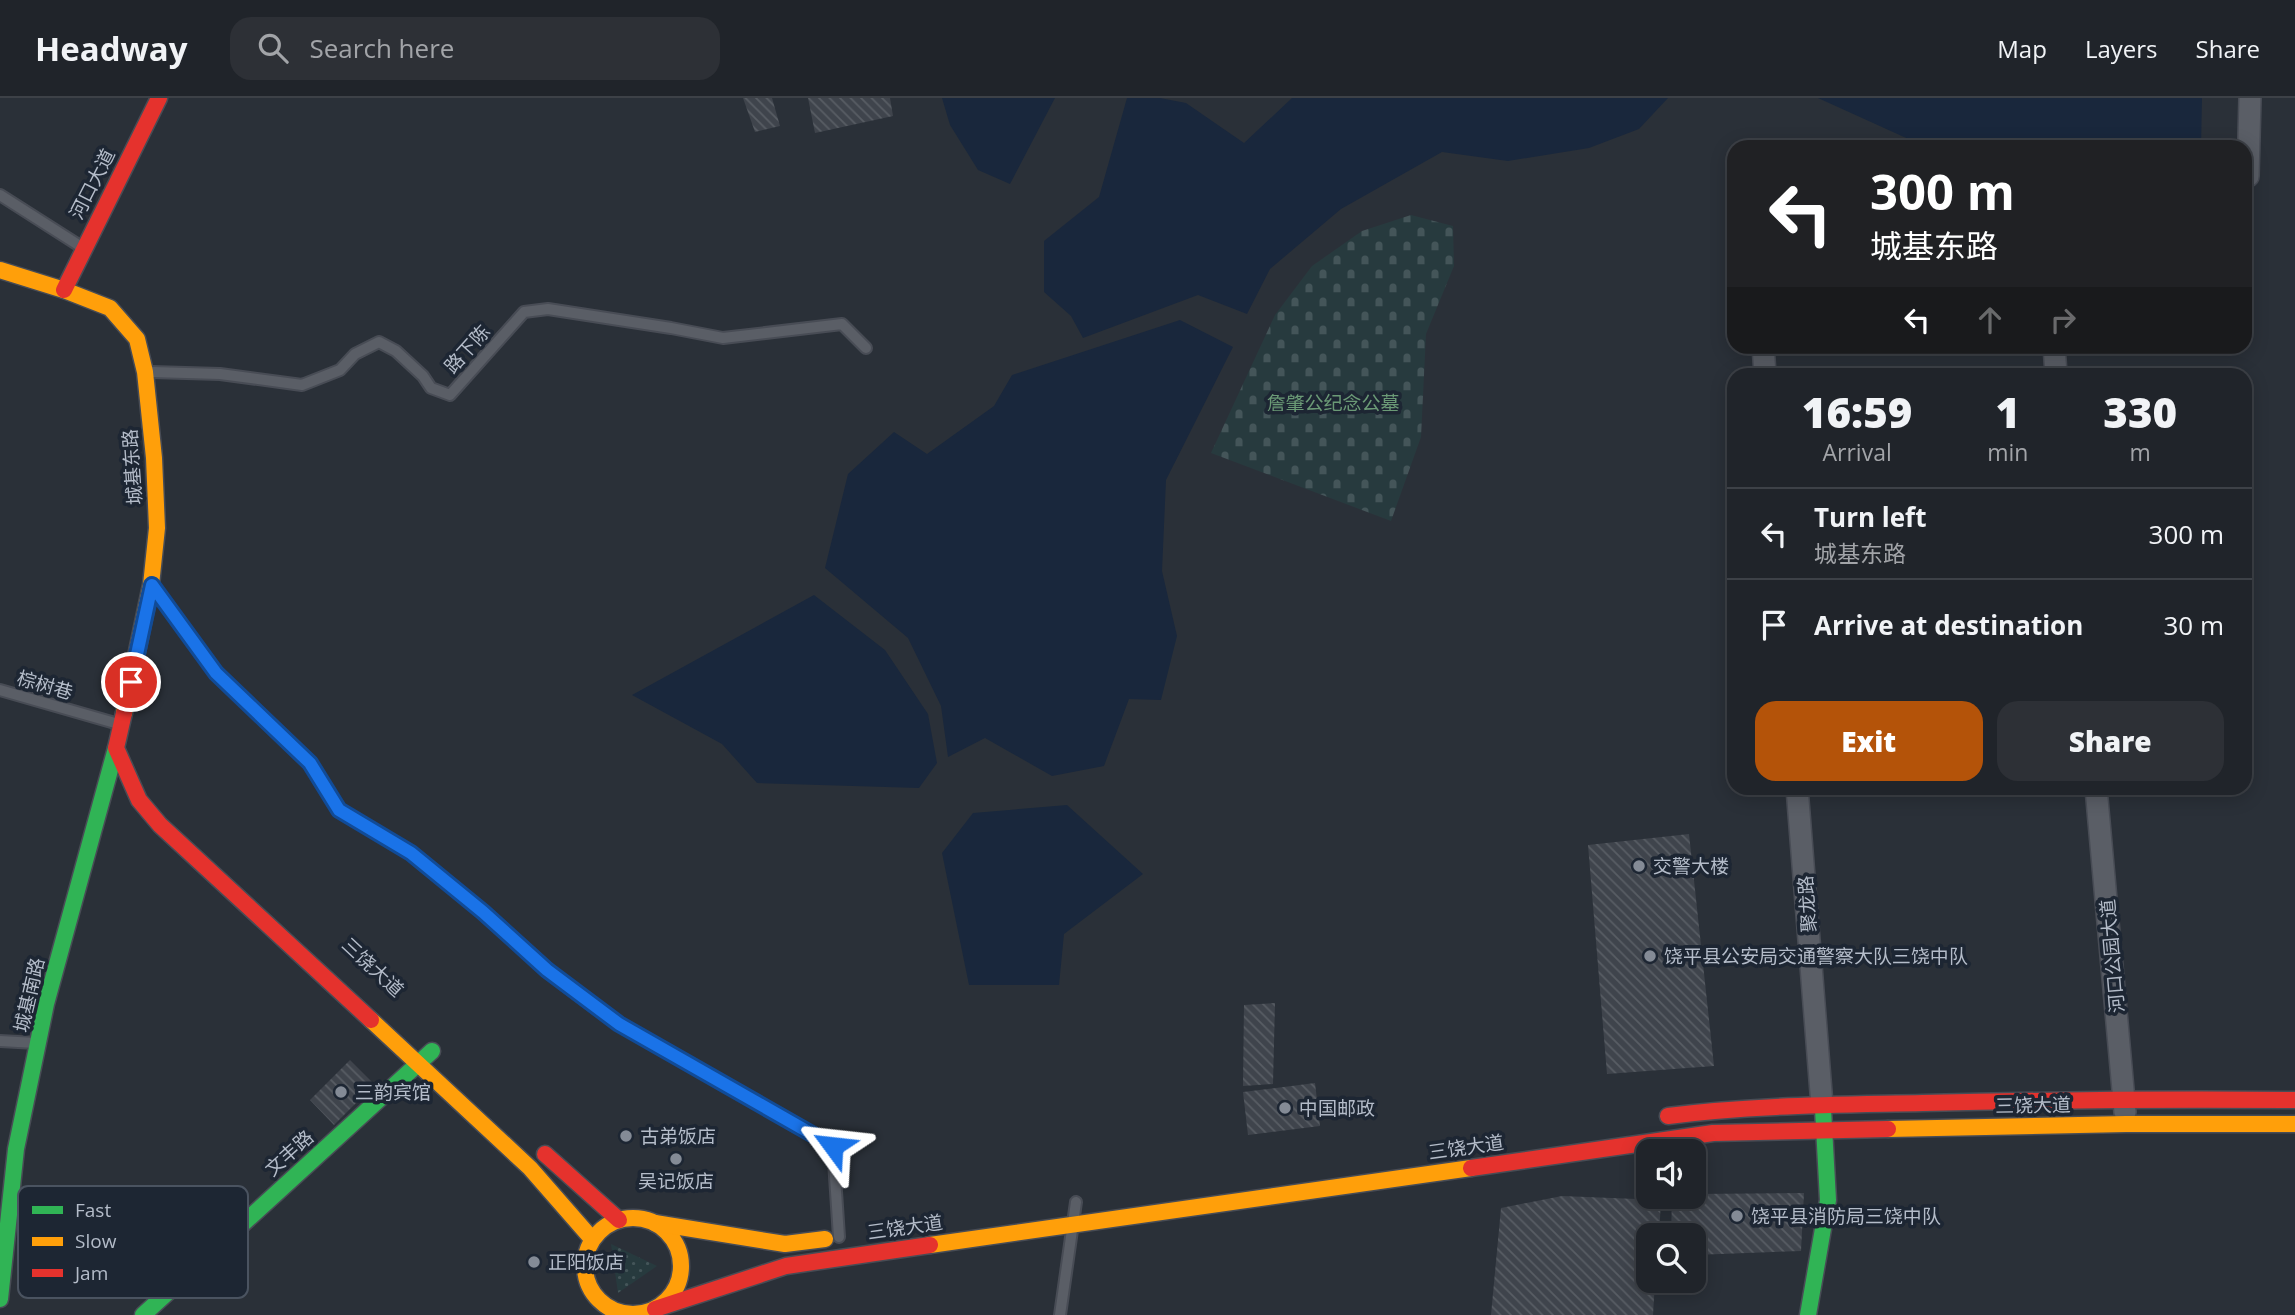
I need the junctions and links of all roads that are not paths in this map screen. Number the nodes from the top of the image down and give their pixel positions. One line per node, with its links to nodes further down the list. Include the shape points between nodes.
1 (159, 98): 5 (main road, 河口大道)
2 (2250, 98): 3 (street)
3 (2249, 140)
4 (0, 195): 5 (lane)
5 (83, 248): 7 (main road, 河口大道)
6 (0, 270): 7 (main road, 城基东路)
7 (64, 290): 9 (main road, 城基东路, via 110,308 137,338)
8 (866, 348): 9 (lane, 路下陈, via 842,324 723,338 548,309 524,312 450,394 431,388 396,351 379,342 355,354 340,370 302,385 220,374)
9 (145, 372): 10 (main road, 城基东路, via 157,528)
10 (152, 585): 12 (main road, 城基东路); 36 (lane, via 216,673 310,763 339,810 411,853 547,970 619,1024 833,1146)
11 (0, 690): 12 (lane, 棕树巷)
12 (122, 725): 13 (main road, 城基东路); 14 (main road)
13 (116, 748): 15 (main road, 三饶大道); 18 (main road, 城基南路)
14 (141, 768)
15 (133, 790): 18 (main road, via 110,793); 22 (main road, 三饶大道, via 160,825)
16 (1798, 795): 25 (street, 聚龙路)
17 (2096, 795): 23 (street, 河口公园大道)
18 (102, 801): 20 (main road, 城基南路)
19 (0, 1041): 20 (lane)
20 (39, 1043): 42 (main road, 城基南路, via 16,1149)
21 (432, 1051): 22 (main road, 文丰路)
22 (417, 1065): 30 (main road, 三饶大道); 32 (main road, 文丰路)
23 (2125, 1098): 24 (main road, 三饶大道); 25 (main road, 三饶大道); 27 (street, 河口公园大道)
24 (2295, 1100)
25 (1822, 1105): 26 (main road, 三饶大道, via 1714,1110); 29 (main road)
26 (1646, 1119)
27 (2126, 1124): 28 (main road, 三饶大道); 29 (main road, 三饶大道)
28 (2295, 1124)
29 (1824, 1131): 35 (main road, 三饶大道, via 1713,1133); 49 (main road, via 1828,1200)
30 (530, 1168): 33 (main road, via 540,1149); 37 (main road, 三饶大道)
31 (1076, 1202): 35 (lane)
32 (248, 1220)
33 (619, 1220): 34 (main road, via 642,1218); 37 (main road)
34 (655, 1223): 38 (main road); 44 (main road, via 676,1244 681,1273 676,1288)
35 (1073, 1225): 39 (main road, 三饶大道); 48 (lane)
36 (846, 1236): 38 (main road)
37 (592, 1239): 40 (main road, via 584,1266)
38 (785, 1244): 39 (main road)
39 (786, 1266): 44 (main road, 三饶大道)
40 (595, 1296): 44 (main road, via 622,1314); 47 (main road)
41 (163, 1298): 46 (main road, 文丰路)
42 (0, 1299)
43 (0, 1306): 45 (main road)
44 (652, 1312)
45 (2, 1315)
46 (144, 1315)
47 (586, 1315)
48 (1060, 1315)
49 (1808, 1315)

